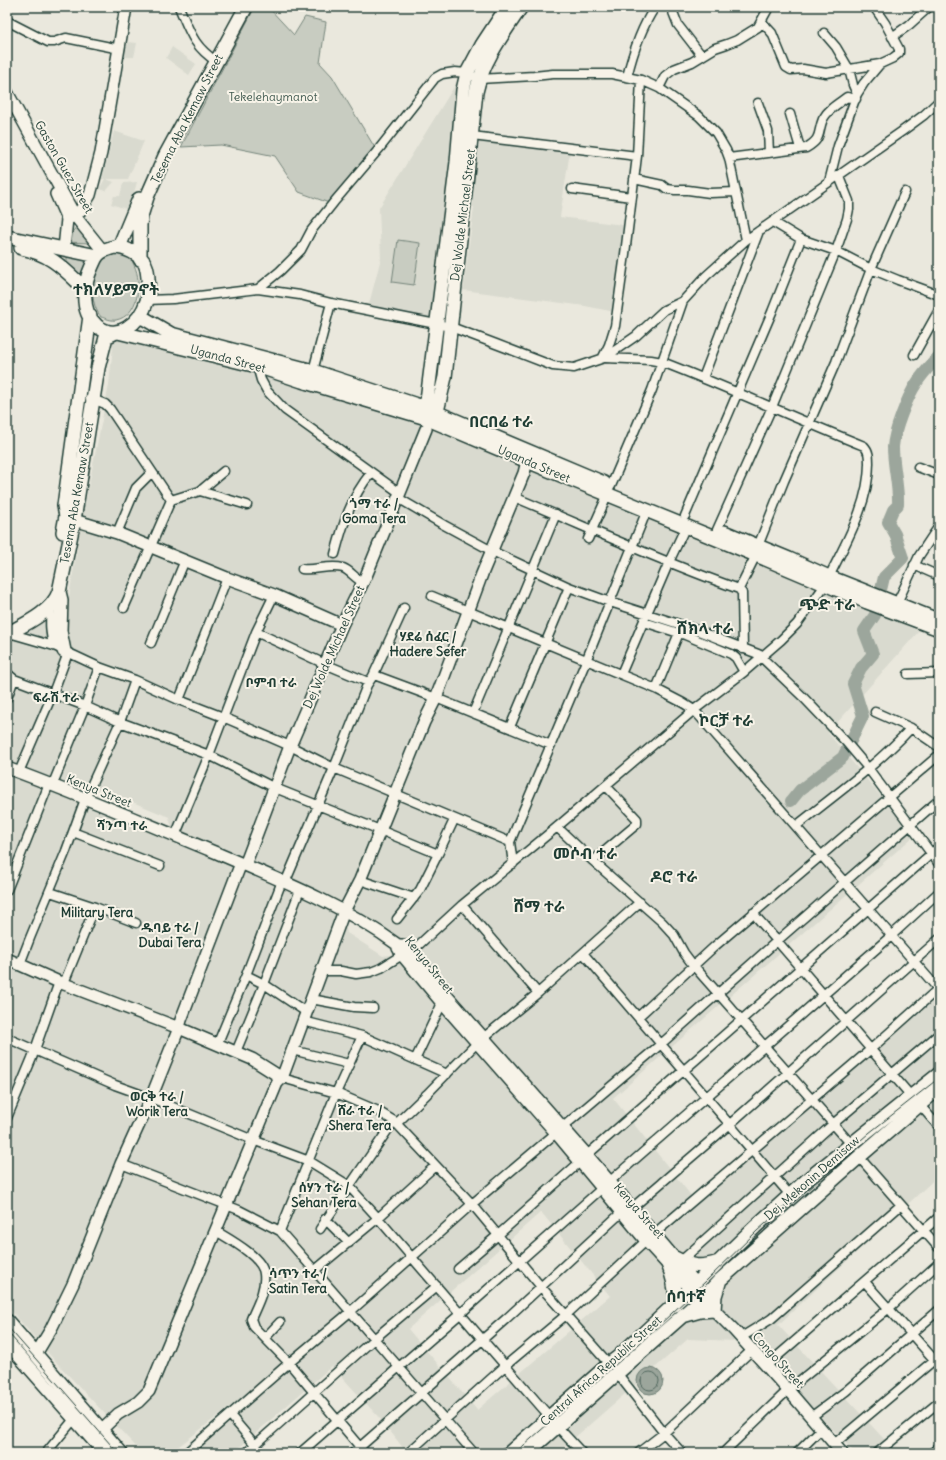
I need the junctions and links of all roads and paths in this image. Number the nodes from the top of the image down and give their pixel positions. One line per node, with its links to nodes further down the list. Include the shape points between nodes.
1 (126, 7): 17 (street)
2 (179, 7): 19 (street, via 199,49)
3 (237, 7): 19 (main road, Tesema Aba Kemaw Street)
4 (246, 7): 19 (main road, Tesema Aba Kemaw Street)
5 (506, 7): 16 (main road, Dej Wolde Michael Street)
6 (521, 7): 16 (main road, Dej Wolde Michael Street)
7 (655, 7): 23 (street, via 640,35)
8 (670, 7): 18 (street, via 678,25)
9 (769, 7): 13 (street)
10 (874, 7): 15 (street)
11 (929, 7): 15 (street)
12 (7, 21): 17 (street, via 48,42 66,38)
13 (762, 21): 18 (street, via 758,27 737,40); 21 (street, via 772,33 788,69 826,74)
14 (824, 33): 21 (street)
15 (892, 37): 20 (street, via 899,53)
16 (488, 47): 22 (main road, Dej Wolde Michael Street); 24 (main road, Dej Wolde Michael Street)
17 (120, 49): 46 (street, via 101,153 90,195 80,211)
18 (702, 56): 26 (street, via 674,69 665,76)
19 (213, 60): 36 (main road, Tesema Aba Kemaw Street)
20 (880, 64): 21 (street); 28 (street)
21 (849, 69): 28 (street)
22 (467, 73): 24 (street); 47 (main road, Dej Wolde Michael Street); 63 (street, via 446,73 435,78 311,231 301,250)
23 (627, 77): 24 (street, via 612,74 559,74); 25 (street)
24 (479, 79): 33 (main road, Dej Wolde Michael Street)
25 (641, 80): 26 (street); 37 (street)
26 (659, 88): 38 (street, via 699,116 716,133)
27 (7, 92): 46 (street, Gaston Guez Street)
28 (857, 96): 34 (street, via 847,97 828,111 819,136 806,148); 41 (street, via 838,146)
29 (939, 100): 39 (street)
30 (758, 103): 35 (street, via 768,131)
31 (7, 106): 46 (street, Gaston Guez Street)
32 (790, 114): 34 (street)
33 (472, 136): 37 (street); 49 (main road, Dej Wolde Michael Street)
34 (800, 148): 35 (street)
35 (769, 153): 38 (street)
36 (162, 154): 55 (main road, Tesema Aba Kemaw Street); 59 (main road, Tesema Aba Kemaw Street, via 141,216)
37 (637, 156): 40 (street)
38 (729, 158): 43 (street)
39 (839, 176): 41 (street); 57 (street, via 849,201 849,209)
40 (634, 178): 43 (street, via 675,190); 45 (street)
41 (829, 182): 48 (street)
42 (572, 189): 45 (street)
43 (736, 192): 53 (street)
44 (905, 192): 61 (street)
45 (632, 197): 75 (street, via 615,326)
46 (71, 217): 56 (street, Gaston Guez Street); 58 (street, Gaston Guez Street)
47 (450, 220): 49 (main road); 71 (main road, Dej Wolde Michael Street)
48 (773, 222): 50 (street); 52 (street)
49 (463, 224): 72 (main road, Dej Wolde Michael Street)
50 (759, 231): 53 (street); 79 (street)
51 (7, 237): 56 (main road)
52 (801, 239): 57 (street); 80 (street)
53 (746, 240): 66 (street, via 706,276)
54 (7, 246): 60 (main road, via 49,257)
55 (119, 247): 58 (main road); 59 (main road)
56 (64, 249): 58 (main road); 60 (main road)
57 (836, 251): 61 (street); 82 (street)
58 (100, 254): 62 (main road, via 88,274)
59 (140, 259): 65 (main road, via 145,264)
60 (65, 269): 62 (main road)
61 (871, 269): 64 (street); 84 (street, via 836,362)
62 (84, 288): 69 (main road)
63 (258, 289): 65 (street); 67 (street, via 300,295)
64 (939, 295)
65 (147, 300): 70 (main road)
66 (684, 301): 75 (street, via 664,310 636,336); 76 (street)
67 (331, 303): 71 (street); 78 (street)
68 (939, 310): 74 (street)
69 (90, 316): 73 (main road, via 101,328 108,332); 81 (main road, Tesema Aba Kemaw Street)
70 (140, 316): 73 (main road, via 124,330); 78 (main road, Uganda Street, via 171,334)
71 (437, 324): 72 (street); 83 (main road, Dej Wolde Michael Street)
72 (451, 327): 75 (street, via 553,366 574,368); 83 (main road, Dej Wolde Michael Street, via 444,377)
73 (117, 332): 77 (main road, Uganda Street); 81 (main road, Tesema Aba Kemaw Street, via 106,338 98,368)
74 (914, 355)
75 (603, 358): 76 (street)
76 (662, 362): 79 (street); 91 (street)
77 (257, 366): 83 (main road, Uganda Street); 89 (street, via 260,380 267,391 285,410)
78 (314, 371): 83 (main road, Uganda Street)
79 (703, 378): 80 (street)
80 (737, 394): 82 (street); 100 (street)
81 (86, 397): 88 (street, via 105,404 110,409); 99 (main road, Tesema Aba Kemaw Street, via 64,506)
82 (772, 407): 84 (street); 103 (street)
83 (430, 418): 85 (main road, Uganda Street); 93 (street, Dej Wolde Michael Street)
84 (808, 424): 110 (street); 119 (street, via 864,446 869,455 867,487 855,521)
85 (529, 457): 91 (main road, Uganda Street); 94 (street)
86 (918, 467): 90 (street)
87 (224, 471): 92 (street)
88 (152, 472): 95 (street); 104 (street, via 136,488)
89 (371, 473): 93 (street); 111 (street, via 352,502)
90 (939, 475)
91 (610, 490): 97 (main road, Uganda Street); 100 (main road, Uganda Street); 102 (street)
92 (200, 491): 95 (street); 96 (street)
93 (399, 496): 109 (street, via 444,525); 120 (street, Dej Wolde Michael Street)
94 (514, 497): 98 (street); 109 (street)
95 (171, 500): 108 (street)
96 (247, 505)
97 (647, 510): 100 (main road, Uganda Street); 107 (street)
98 (556, 514): 102 (street); 116 (street)
99 (70, 518): 104 (street); 125 (main road, Tesema Aba Kemaw Street)
100 (686, 521): 103 (main road, Uganda Street); 110 (main road, Uganda Street); 113 (street)
101 (939, 526): 105 (street)
102 (593, 529): 106 (street); 107 (street)
103 (717, 530): 110 (main road, Uganda Street)
104 (117, 533): 108 (street)
105 (936, 536): 114 (street)
106 (588, 538)
107 (631, 547): 113 (street); 126 (street)
108 (151, 548): 112 (street); 128 (street)
109 (492, 551): 116 (street); 130 (street)
110 (757, 551): 119 (main road, Uganda Street); 122 (street)
111 (335, 554)
112 (185, 560): 118 (street); 140 (street)
113 (669, 562): 122 (street); 131 (street)
114 (914, 565): 117 (street); 127 (street)
115 (302, 569): 120 (street, via 331,566 343,568)
116 (534, 570): 121 (street); 135 (street)
117 (939, 576)
118 (227, 578): 123 (street); 161 (street)
119 (827, 581): 127 (main road, Uganda Street, via 868,598); 145 (street, via 797,624)
120 (363, 582): 134 (street, Dej Wolde Michael Street)
121 (569, 587): 126 (street); 141 (street)
122 (739, 589): 142 (street, via 742,593)
123 (274, 595): 134 (street); 138 (street)
124 (432, 596): 130 (street)
125 (53, 598): 137 (main road); 143 (main road, via 61,600)
126 (610, 602): 131 (street); 146 (street)
127 (891, 604): 132 (main road, Uganda Street); 136 (main road, Uganda Street)
128 (124, 608)
129 (404, 608): 155 (street)
130 (468, 611): 135 (street); 160 (street)
131 (647, 613): 133 (street); 139 (street)
132 (939, 620)
133 (644, 622): 139 (street); 152 (street)
134 (342, 625): 147 (street, Dej Wolde Michael Street)
135 (508, 629): 141 (street); 165 (street)
136 (939, 629)
137 (8, 631): 143 (street)
138 (256, 632): 147 (street); 166 (street)
139 (684, 632): 142 (street); 144 (street); 157 (street)
140 (151, 643)
141 (546, 644): 146 (street); 168 (street)
142 (740, 648): 144 (street); 145 (street)
143 (62, 650): 148 (street); 158 (street)
144 (733, 655): 149 (street)
145 (762, 657): 149 (street); 177 (street, via 846,742)
146 (586, 661): 152 (street); 170 (street)
147 (325, 664): 155 (street); 171 (street, Dej Wolde Michael Street)
148 (99, 667): 156 (street); 162 (street)
149 (744, 672): 163 (street)
150 (7, 673): 154 (street)
151 (939, 673): 153 (street)
152 (621, 674): 157 (street)
153 (908, 674)
154 (14, 679): 158 (street); 159 (street)
155 (371, 679): 160 (street, via 377,676); 176 (street)
156 (135, 680): 161 (street); 167 (street)
157 (656, 689): 163 (street)
158 (53, 693): 162 (street); 178 (street)
159 (7, 698)
160 (436, 698): 165 (street); 182 (street)
161 (179, 700): 166 (street)
162 (85, 706): 167 (street); 179 (street)
163 (694, 710): 180 (street); 189 (street)
164 (875, 712): 169 (street)
165 (473, 713): 168 (street)
166 (223, 717): 171 (street); 173 (street)
167 (120, 722): 173 (street); 184 (street)
168 (510, 727): 170 (street)
169 (911, 728): 172 (street); 177 (street)
170 (551, 745): 194 (street)
171 (290, 746): 176 (street); 181 (street, Dej Wolde Michael Street)
172 (939, 747)
173 (209, 755): 181 (street); 193 (street)
174 (939, 755): 183 (street)
175 (7, 768): 178 (street, Kenya Street)
176 (334, 768): 182 (street); 186 (street)
177 (868, 768): 183 (street); 189 (street)
178 (19, 772): 179 (street, Kenya Street)
179 (50, 785): 184 (street, Kenya Street); 207 (street)
180 (606, 786): 190 (street); 199 (street, via 637,819 637,824)
181 (275, 788): 186 (street); 200 (street, Dej Wolde Michael Street)
182 (395, 794): 187 (street); 191 (street)
183 (889, 798): 188 (street); 198 (street)
184 (85, 799): 192 (street); 193 (street, Kenya Street)
185 (939, 800): 188 (street)
186 (318, 805): 191 (street); 205 (street)
187 (454, 820): 194 (street); 196 (street)
188 (910, 825): 197 (street); 206 (street)
189 (796, 826): 198 (street)
190 (557, 828): 199 (street); 201 (street)
191 (380, 830): 196 (street); 204 (street)
192 (73, 832): 203 (street); 209 (street)
193 (175, 836): 200 (street, Kenya Street)
194 (510, 842): 201 (street)
195 (939, 847): 197 (street)
196 (438, 854): 211 (street)
197 (931, 854): 202 (street); 215 (street)
198 (821, 855): 206 (street); 217 (street)
199 (593, 861): 212 (street)
200 (243, 864): 205 (street, Kenya Street); 245 (street, Dej Wolde Michael Street)
201 (513, 864): 213 (street)
202 (939, 864)
203 (160, 866)
204 (360, 880): 211 (street); 216 (street)
205 (283, 882): 208 (street, Kenya Street); 231 (street)
206 (845, 883): 215 (street); 222 (street)
207 (7, 890)
208 (300, 890): 216 (street, Kenya Street); 233 (street)
209 (50, 892): 214 (street); 227 (street)
210 (939, 892): 220 (street)
211 (414, 898): 218 (street)
212 (640, 902): 224 (street); 228 (street, via 674,935)
213 (462, 905): 223 (street); 235 (street)
214 (95, 907): 219 (street); 232 (street)
215 (868, 909): 220 (street); 229 (street)
216 (344, 911): 223 (street, Kenya Street, via 386,936); 230 (street)
217 (753, 913): 222 (street); 228 (street)
218 (397, 919)
219 (136, 923)
220 (892, 936): 226 (street); 237 (street)
221 (939, 938): 226 (street)
222 (777, 941): 229 (street); 236 (street)
223 (404, 951): 230 (street, via 371,972 356,974); 239 (street, Kenya Street)
224 (583, 953): 235 (street); 242 (street)
225 (7, 959): 227 (street)
226 (914, 962): 234 (street); 244 (street)
227 (20, 964): 232 (street)
228 (693, 965): 236 (street); 242 (street)
229 (801, 968): 237 (street); 243 (street)
230 (322, 970): 238 (street)
231 (246, 975): 233 (street); 251 (street)
232 (62, 982): 245 (street); 254 (street)
233 (264, 984): 241 (street); 256 (street)
234 (939, 989): 253 (street)
235 (538, 993): 249 (street)
236 (718, 994): 243 (street); 250 (street)
237 (824, 995): 244 (street); 252 (street)
238 (311, 999): 240 (street); 241 (street)
239 (444, 999): 249 (street, Kenya Street); 257 (street)
240 (373, 1008)
241 (304, 1016): 247 (street); 255 (street)
242 (638, 1017): 250 (street)
243 (741, 1020): 252 (street); 259 (street)
244 (846, 1021): 253 (street); 260 (street)
245 (179, 1028): 251 (street); 268 (street, Dej Wolde Michael Street)
246 (939, 1034): 262 (street)
247 (362, 1036): 257 (street); 258 (street)
248 (7, 1038): 254 (street)
249 (480, 1040): 261 (street); 276 (street, Kenya Street)
250 (661, 1044): 259 (street); 276 (street)
251 (217, 1045): 256 (street)
252 (764, 1046): 260 (street); 267 (street)
253 (871, 1049): 262 (street); 269 (street)
254 (35, 1050): 268 (street); 271 (street)
255 (292, 1050): 258 (street); 264 (street)
256 (236, 1052): 264 (street)
257 (415, 1060): 261 (street)
258 (349, 1064): 266 (street)
259 (683, 1070): 267 (street); 281 (street)
260 (788, 1073): 269 (street); 273 (street)
261 (447, 1074): 272 (street)
262 (893, 1074): 270 (street); 274 (street)
263 (939, 1074): 270 (main road, Dej. Mekonin Demisaw)
264 (282, 1078): 266 (street); 277 (street, via 277,1083)
265 (939, 1088): 270 (main road, Dej. Mekonin Demisaw)
266 (336, 1094): 272 (street, via 376,1110); 282 (street)
267 (706, 1097): 273 (street); 287 (street)
268 (151, 1098): 277 (street); 283 (street, Dej Wolde Michael Street)
269 (811, 1099): 274 (street); 279 (street)
270 (915, 1100): 275 (street); 278 (main road, Dej. Mekonin Demisaw); 280 (main road, Dej. Mekonin Demisaw)
271 (7, 1118)
272 (395, 1122): 284 (street); 286 (street)
273 (730, 1124): 279 (street); 292 (street)
274 (833, 1124): 278 (street); 285 (street)
275 (939, 1127)
276 (559, 1130): 281 (street, Kenya Street); 289 (street)
277 (253, 1140): 282 (street); 291 (street)
278 (851, 1144): 288 (main road, Dej. Mekonin Demisaw)
279 (753, 1151): 285 (street); 301 (street)
280 (859, 1157): 290 (street); 315 (main road, Dej. Mekonin Demisaw, via 720,1280 715,1296)
281 (584, 1158): 287 (street, Kenya Street); 300 (street)
282 (309, 1161): 286 (street); 299 (street)
283 (121, 1164): 291 (street); 331 (street, Dej Wolde Michael Street, via 73,1284)
284 (435, 1166): 289 (street); 294 (street)
285 (774, 1176): 288 (street); 306 (street)
286 (348, 1185): 294 (street); 295 (street)
287 (605, 1185): 292 (street, Kenya Street); 305 (street)
288 (790, 1195): 307 (main road, Dej. Mekonin Demisaw)
289 (472, 1204): 300 (street); 304 (street)
290 (901, 1205): 297 (street); 326 (street, via 772,1319)
291 (227, 1206): 298 (street); 299 (street)
292 (627, 1210): 301 (street, Kenya Street); 314 (street)
293 (939, 1217): 297 (street)
294 (378, 1218): 302 (street); 304 (street)
295 (325, 1220): 296 (street); 302 (street)
296 (320, 1229)
297 (923, 1230): 303 (street); 311 (street)
298 (216, 1231): 325 (street, via 246,1251 263,1268 264,1283 251,1319 254,1327); 349 (street, via 149,1391)
299 (280, 1231): 310 (street)
300 (498, 1235): 305 (street); 309 (street)
301 (650, 1237): 306 (street, Kenya Street); 321 (street)
302 (349, 1243): 310 (street)
303 (939, 1248)
304 (412, 1258): 312 (street); 319 (street)
305 (520, 1261): 314 (street); 320 (street)
306 (675, 1261): 307 (main road, via 698,1266); 313 (street, Congo Street); 316 (main road, via 672,1273)
307 (719, 1262): 313 (main road, Dej. Mekonin Demisaw)
308 (939, 1263): 317 (street)
309 (458, 1269)
310 (314, 1271): 319 (street)
311 (865, 1282): 317 (street); 335 (street)
312 (437, 1286): 320 (street); 327 (street)
313 (694, 1286): 315 (street, Congo Street); 316 (main road, Central Africa Republic Street)
314 (542, 1288): 321 (street); 328 (street)
315 (708, 1303): 326 (street, Congo Street); 337 (main road, Central Africa Republic Street, via 700,1311 681,1317)
316 (675, 1305): 337 (main road, Central Africa Republic Street, via 617,1358)
317 (888, 1309): 324 (street); 338 (street)
318 (939, 1310): 324 (street)
319 (350, 1312): 327 (street); 333 (street)
320 (460, 1314): 328 (street); 336 (street)
321 (566, 1315): 334 (street); 337 (street)
322 (7, 1321): 331 (main road)
323 (280, 1322): 325 (street)
324 (912, 1334): 332 (street); 343 (street, via 846,1391)
325 (265, 1338): 333 (street)
326 (740, 1338): 330 (street, Congo Street)
327 (374, 1339): 336 (street); 339 (street)
328 (482, 1339): 334 (street); 340 (street)
329 (7, 1342): 344 (main road)
330 (752, 1350): 335 (street, Congo Street); 350 (street)
331 (36, 1354): 349 (main road)
332 (938, 1360): 351 (street)
333 (289, 1363): 339 (street); 342 (street)
334 (505, 1366): 346 (street); 347 (street)
335 (766, 1366): 338 (street, Congo Street)
336 (398, 1368): 340 (street); 345 (street)
337 (613, 1369): 347 (main road, Central Africa Republic Street); 350 (street)
338 (788, 1390): 343 (street, Congo Street); 370 (street)
339 (314, 1392): 345 (street); 352 (street)
340 (420, 1393): 346 (street); 354 (street)
341 (939, 1402): 373 (street)
342 (230, 1415): 352 (street); 358 (street)
343 (811, 1417): 348 (street, Congo Street)
344 (75, 1418): 355 (street); 356 (main road)
345 (337, 1420): 354 (street); 361 (street)
346 (446, 1420): 363 (street); 364 (street)
347 (554, 1421): 365 (main road, Central Africa Republic Street); 366 (main road, Central Africa Republic Street); 367 (street)
348 (821, 1429): 351 (street, Congo Street); 371 (street)
349 (101, 1430): 357 (main road)
350 (664, 1433): 368 (street); 369 (street)
351 (834, 1444): 372 (street, Congo Street)
352 (255, 1445): 359 (street); 360 (street)
353 (939, 1447): 374 (street)
354 (363, 1450): 362 (street)
355 (46, 1453)
356 (105, 1453)
357 (121, 1453)
358 (186, 1453)
359 (246, 1453)
360 (262, 1453)
361 (300, 1453)
362 (353, 1453)
363 (408, 1453)
364 (474, 1453)
365 (509, 1453)
366 (527, 1453)
367 (582, 1453)
368 (638, 1453)
369 (682, 1453)
370 (723, 1453)
371 (797, 1453)
372 (842, 1453)
373 (877, 1453)
374 (932, 1453)

